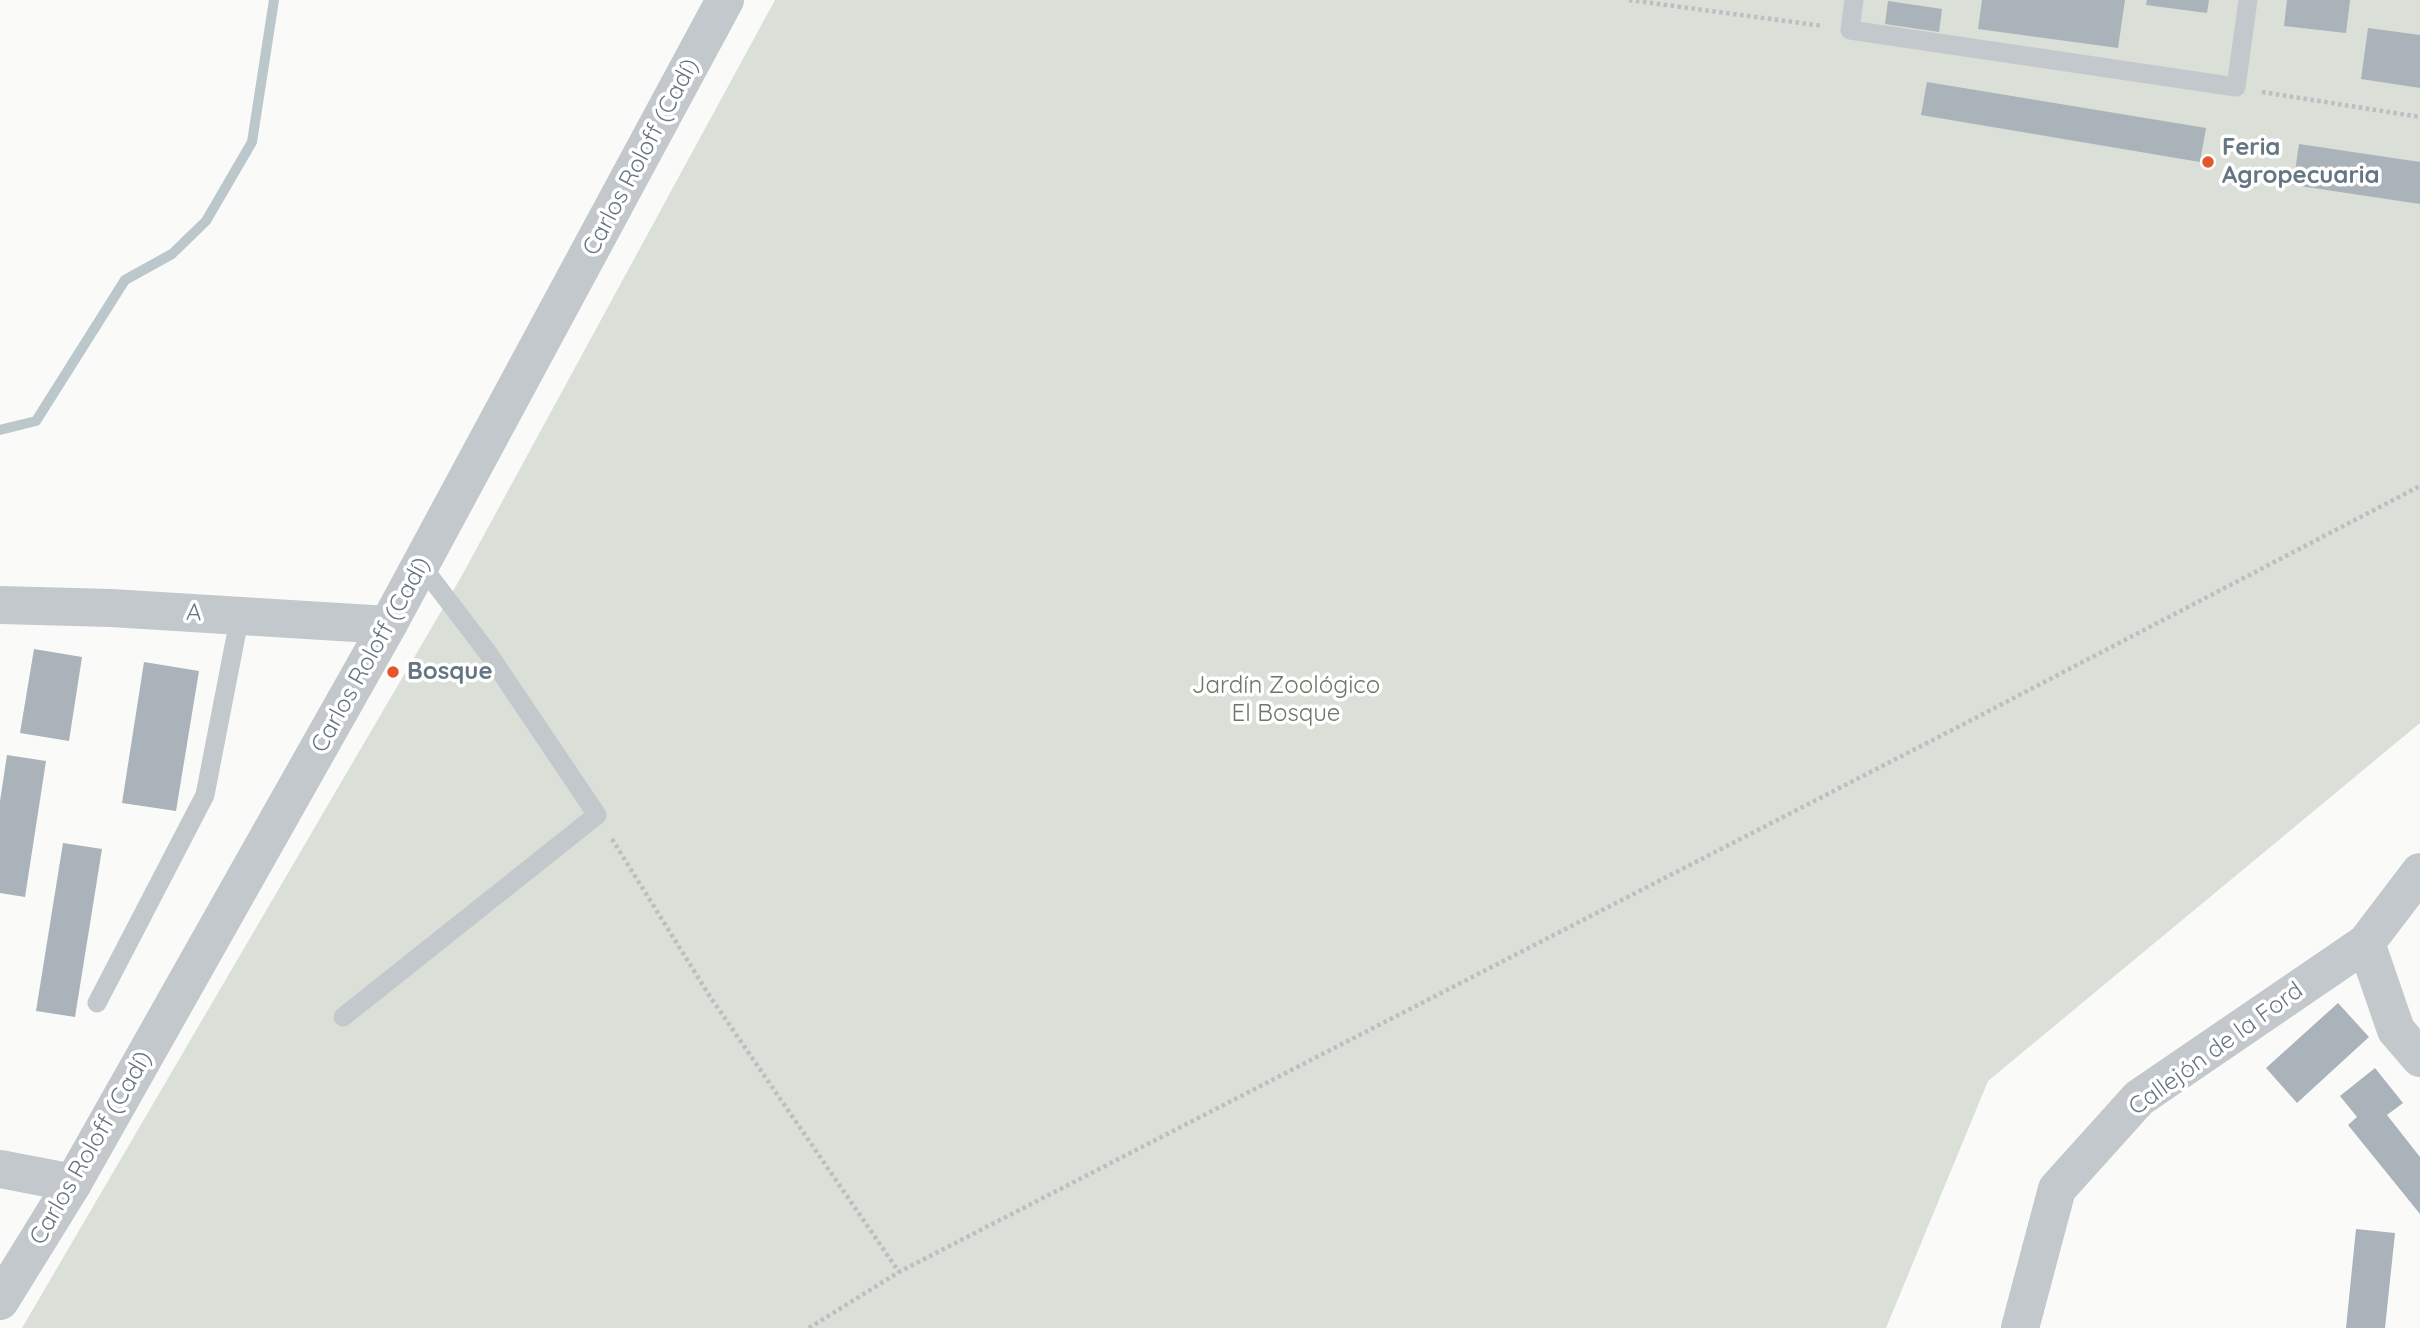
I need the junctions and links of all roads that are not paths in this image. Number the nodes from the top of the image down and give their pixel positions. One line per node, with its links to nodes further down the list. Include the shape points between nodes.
1 (725, 0): 4 (street, Carlos Roloff (Cadí))
2 (1854, 0): 3 (lane, via 1850,30 2236,87)
3 (2248, 0)
4 (421, 565): 7 (street, Carlos Roloff (Cadí)); 11 (lane, via 488,653 597,815)
5 (0, 605): 6 (street, A)
6 (240, 615): 7 (street, A); 10 (lane, via 205,795)
7 (388, 625): 14 (street, Carlos Roloff (Cadí))
8 (2420, 872): 9 (street, Callejón de la Ford)
9 (2366, 943): 12 (street, via 2396,1030); 16 (street, Callejón de la Ford, via 2139,1098 2057,1189)
10 (97, 1003)
11 (343, 1017)
12 (2420, 1058)
13 (0, 1169): 14 (street)
14 (73, 1183): 15 (street, Carlos Roloff (Cadí))
15 (0, 1301)
16 (2020, 1328)

